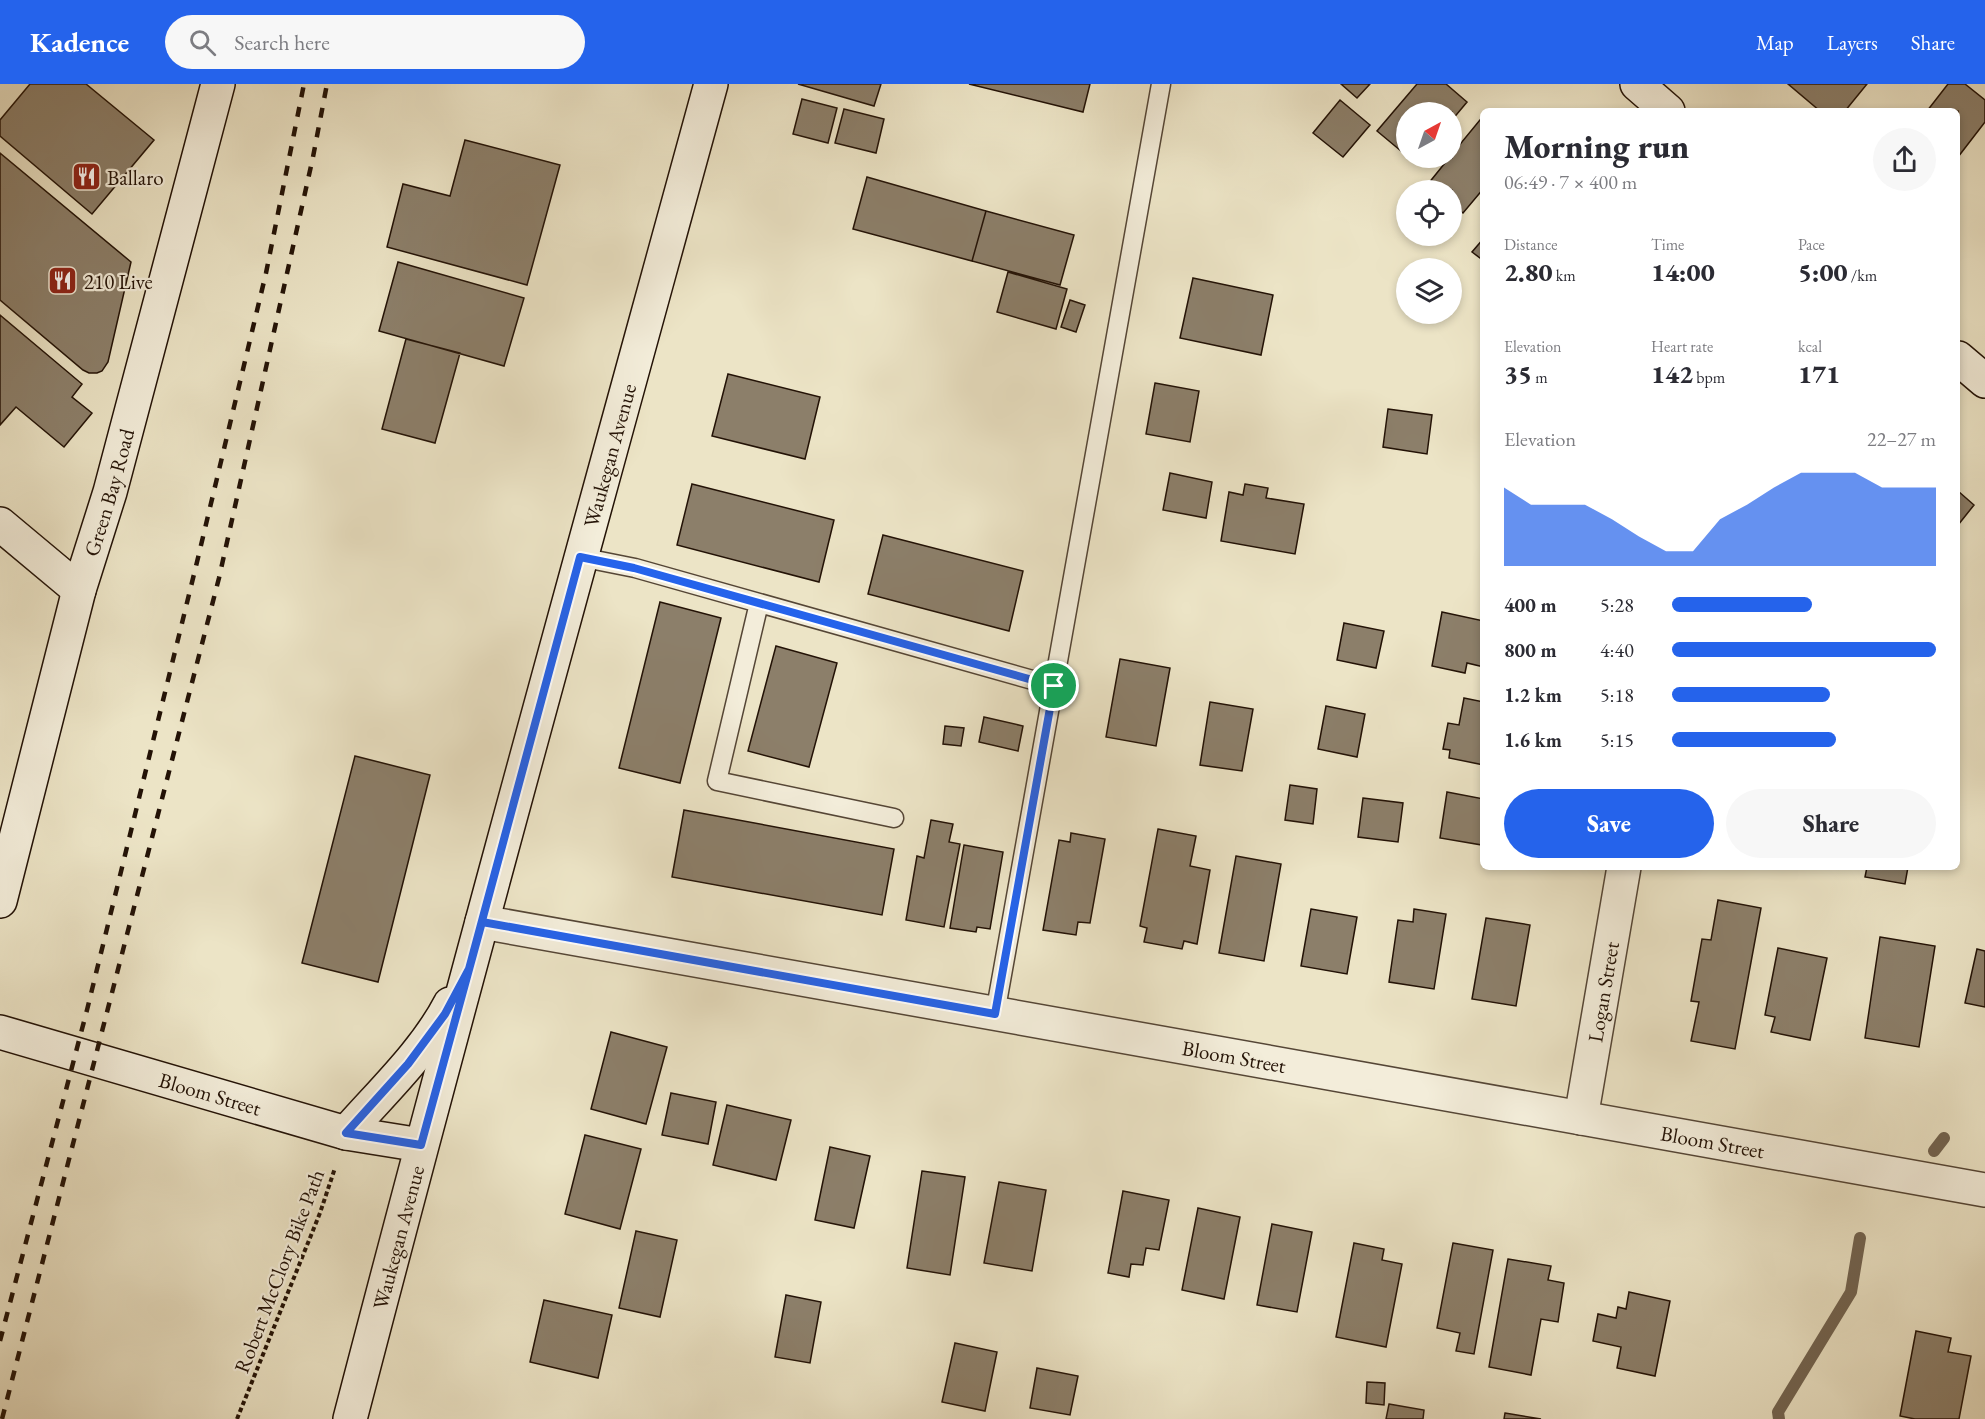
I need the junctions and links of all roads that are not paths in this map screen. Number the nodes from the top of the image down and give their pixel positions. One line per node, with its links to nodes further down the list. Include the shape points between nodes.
1 (218, 84): 10 (street, Green Bay Road, via 110,492)
2 (711, 84): 9 (street, Waukegan Avenue)
3 (1161, 84): 12 (lane)
4 (1637, 84): 5 (street)
5 (1665, 108)
6 (1960, 359): 7 (street)
7 (1985, 381)
8 (0, 524): 10 (street)
9 (580, 557): 11 (lane); 16 (street, Waukegan Avenue)
10 (79, 590): 15 (street, Green Bay Road)
11 (759, 603): 12 (lane); 13 (lane, via 717,781)
12 (1054, 686): 18 (lane)
13 (894, 818)
14 (1623, 870): 20 (street, Logan Street)
15 (0, 901)
16 (482, 922): 17 (street, Waukegan Avenue); 18 (street, Bloom Street)
17 (469, 969): 21 (street, via 445,1014 408,1064); 22 (street, Waukegan Avenue)
18 (995, 1014): 20 (street, Bloom Street)
19 (0, 1032): 21 (street, Bloom Street)
20 (1581, 1118): 23 (street, Bloom Street)
21 (346, 1133): 22 (street, Bloom Street)
22 (421, 1145): 24 (street, Waukegan Avenue)
23 (1985, 1190)
24 (350, 1419)

